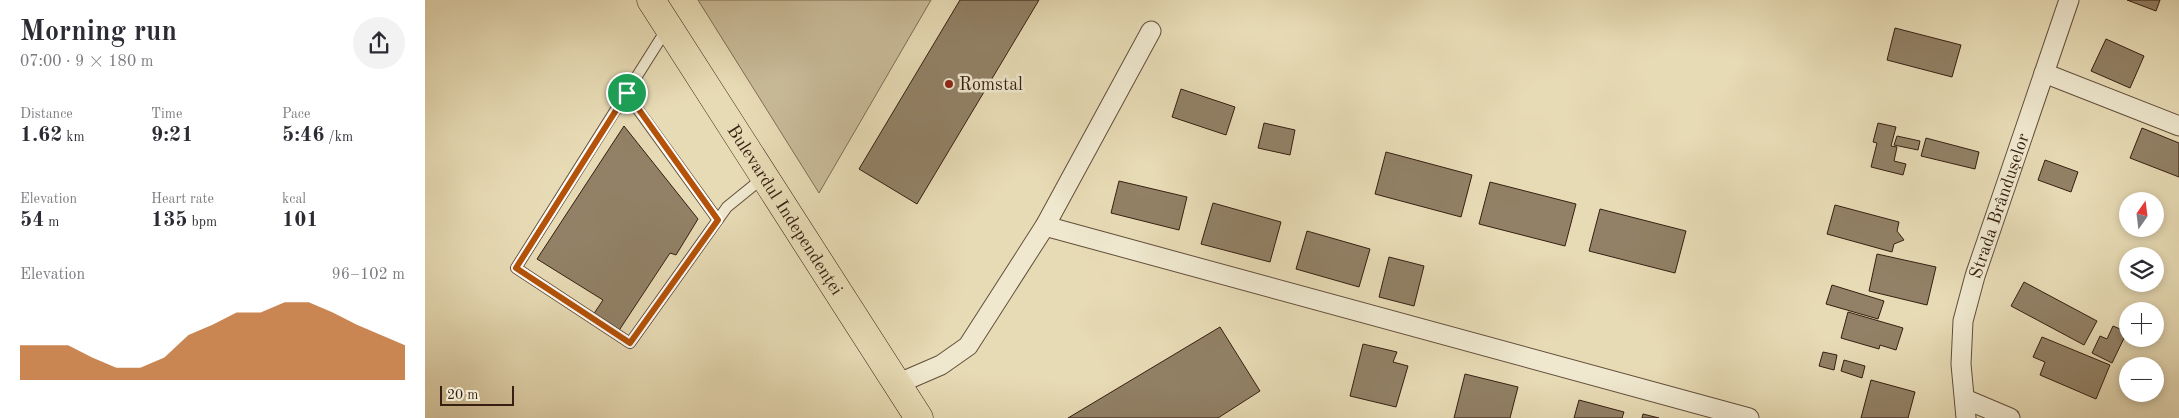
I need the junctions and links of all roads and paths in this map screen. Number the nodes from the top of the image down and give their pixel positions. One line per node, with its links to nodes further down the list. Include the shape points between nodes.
1 (651, 0): 3 (highway, Bulevardul Independenței)
2 (2069, 0): 5 (street, Strada Brândușelor)
3 (668, 27): 6 (lane); 8 (highway, Bulevardul Independenței)
4 (1151, 31): 10 (street)
5 (2044, 73): 7 (street); 12 (street, Strada Brândușelor, via 1975,276 1963,321 1961,364)
6 (627, 93): 9 (lane); 9 (lane, via 516,268 630,343)
7 (2179, 126)
8 (764, 177): 9 (lane, via 727,207); 11 (highway, Bulevardul Independenței)
9 (718, 220)
10 (1045, 226): 11 (street, via 968,346 941,365); 14 (street)
11 (897, 384): 13 (highway, Bulevardul Independenței)
12 (1965, 409): 15 (street)
13 (919, 418)
14 (1749, 418)
15 (2010, 418)

